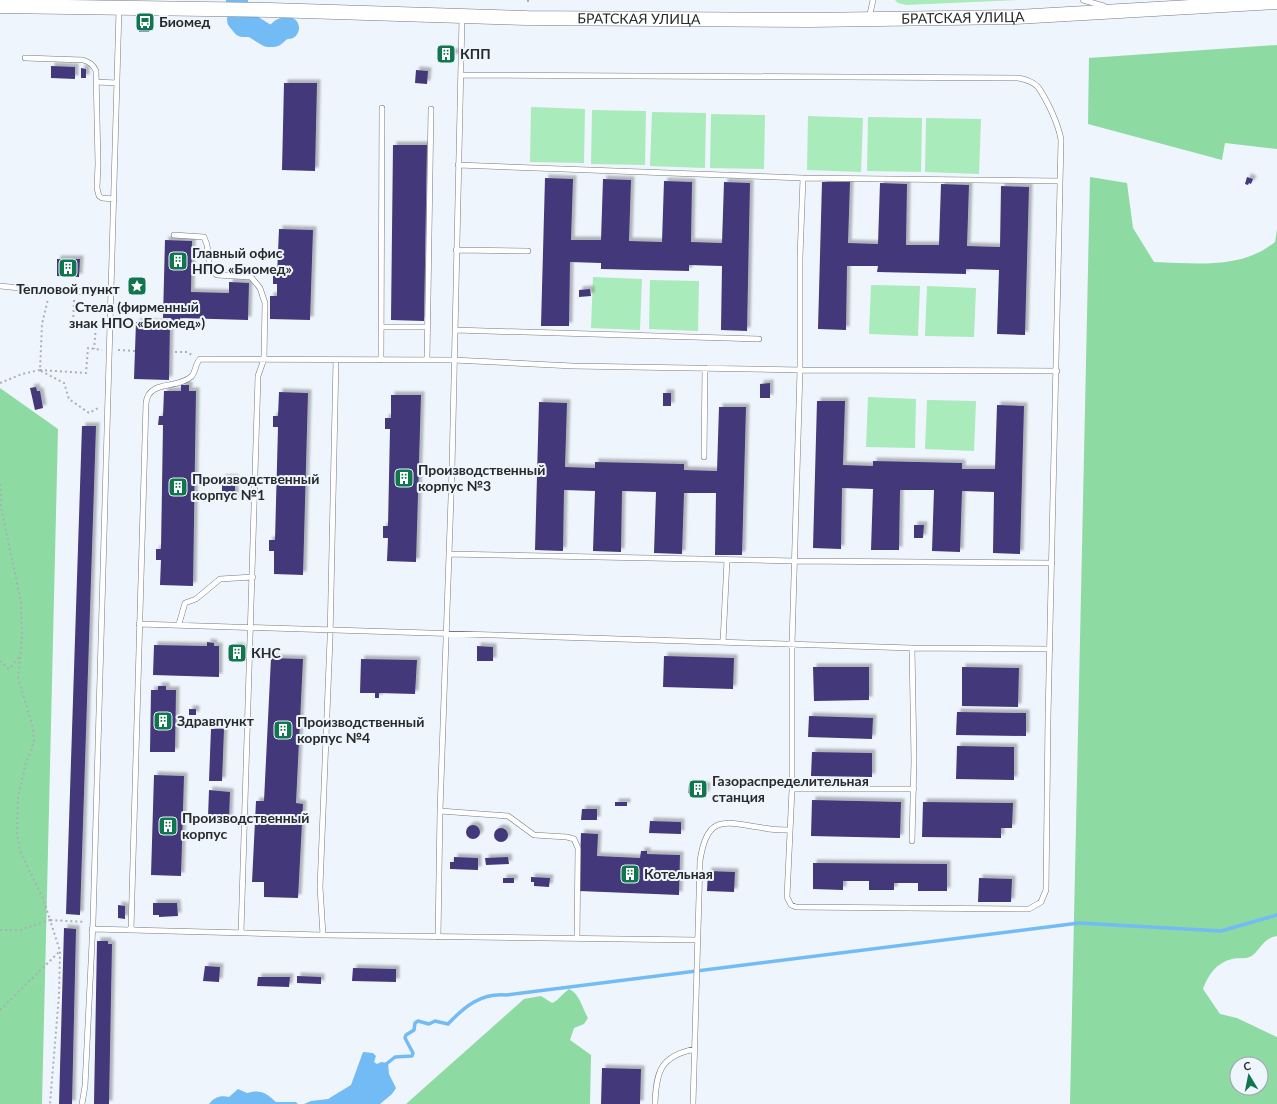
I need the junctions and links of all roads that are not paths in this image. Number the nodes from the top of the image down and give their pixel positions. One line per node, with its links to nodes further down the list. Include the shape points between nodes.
1 (873, 0): 11 (lane)
2 (1083, 0): 7 (lane, via 1108,7)
3 (166, 2): 9 (lane)
4 (1277, 2): 7 (main road, БРАТСКАЯ УЛИЦА)
5 (45, 4): 6 (main road, БРАТСКАЯ УЛИЦА); 8 (main road, БРАТСКАЯ УЛИЦА)
6 (0, 6)
7 (1159, 8): 11 (main road, БРАТСКАЯ УЛИЦА, via 1015,17)
8 (119, 9): 9 (main road, БРАТСКАЯ УЛИЦА); 15 (lane)
9 (181, 10): 10 (main road, БРАТСКАЯ УЛИЦА)
10 (462, 16): 11 (main road, БРАТСКАЯ УЛИЦА); 13 (lane)
11 (868, 20)
12 (25, 58): 14 (lane, via 89,62 96,71)
13 (461, 75): 18 (lane); 20 (lane, via 1018,78 1038,87 1060,130)
14 (96, 82): 15 (lane); 21 (lane, via 97,188 102,198)
15 (117, 83): 21 (lane)
16 (382, 108): 27 (lane)
17 (431, 109): 28 (lane)
18 (458, 165): 19 (lane); 23 (lane)
19 (803, 178): 20 (lane); 37 (lane)
20 (1060, 181): 38 (lane)
21 (114, 199): 26 (lane)
22 (174, 235): 31 (lane, via 204,237 208,266 213,273 223,276 248,276 256,282 265,303)
23 (456, 250): 24 (lane); 29 (lane)
24 (528, 252)
25 (0, 286): 26 (lane, via 50,291)
26 (112, 292): 59 (lane)
27 (382, 327): 28 (lane); 33 (lane)
28 (427, 327): 34 (lane)
29 (454, 330): 30 (lane); 35 (lane)
30 (759, 339)
31 (264, 359): 32 (lane); 44 (lane, via 258,376); 45 (lane, via 200,359 191,376 168,387 153,389 147,396)
32 (336, 360): 33 (lane); 48 (lane)
33 (381, 360): 34 (lane)
34 (427, 360): 35 (lane)
35 (453, 360): 36 (lane, via 573,366); 40 (lane)
36 (705, 368): 37 (lane); 39 (lane)
37 (800, 370): 38 (lane); 42 (lane)
38 (1057, 372): 43 (lane)
39 (704, 457)
40 (449, 554): 41 (lane); 49 (lane)
41 (727, 560): 42 (lane); 50 (lane)
42 (795, 561): 43 (lane); 51 (lane)
43 (1052, 563): 53 (lane)
44 (253, 577): 46 (lane, via 220,579 196,599 185,603); 47 (lane)
45 (139, 624): 46 (lane); 60 (lane)
46 (179, 624): 47 (lane)
47 (250, 627): 48 (lane); 61 (lane)
48 (330, 629): 49 (lane); 62 (lane, via 320,887)
49 (446, 634): 50 (lane); 56 (lane)
50 (723, 642): 51 (lane)
51 (792, 645): 52 (lane); 54 (lane)
52 (912, 648): 53 (lane); 55 (lane)
53 (1050, 649): 57 (lane, via 1046,890 1038,905 1017,910 791,906 787,897)
54 (792, 788): 55 (lane); 57 (lane)
55 (914, 789): 58 (lane)
56 (440, 810): 63 (lane); 64 (lane, via 508,816 534,835 567,836 574,839 578,848)
57 (789, 830): 65 (lane, via 726,822 709,831 703,843 700,860)
58 (912, 841)
59 (92, 930): 60 (lane); 67 (lane)
60 (131, 930): 61 (lane)
61 (242, 933): 62 (lane)
62 (323, 935): 63 (lane)
63 (438, 937): 64 (lane)
64 (577, 938): 65 (lane)
65 (697, 940): 66 (lane)
66 (695, 1049): 68 (lane, via 676,1055 662,1067 656,1084); 69 (lane)
67 (82, 1104)
68 (655, 1104)
69 (693, 1104)

